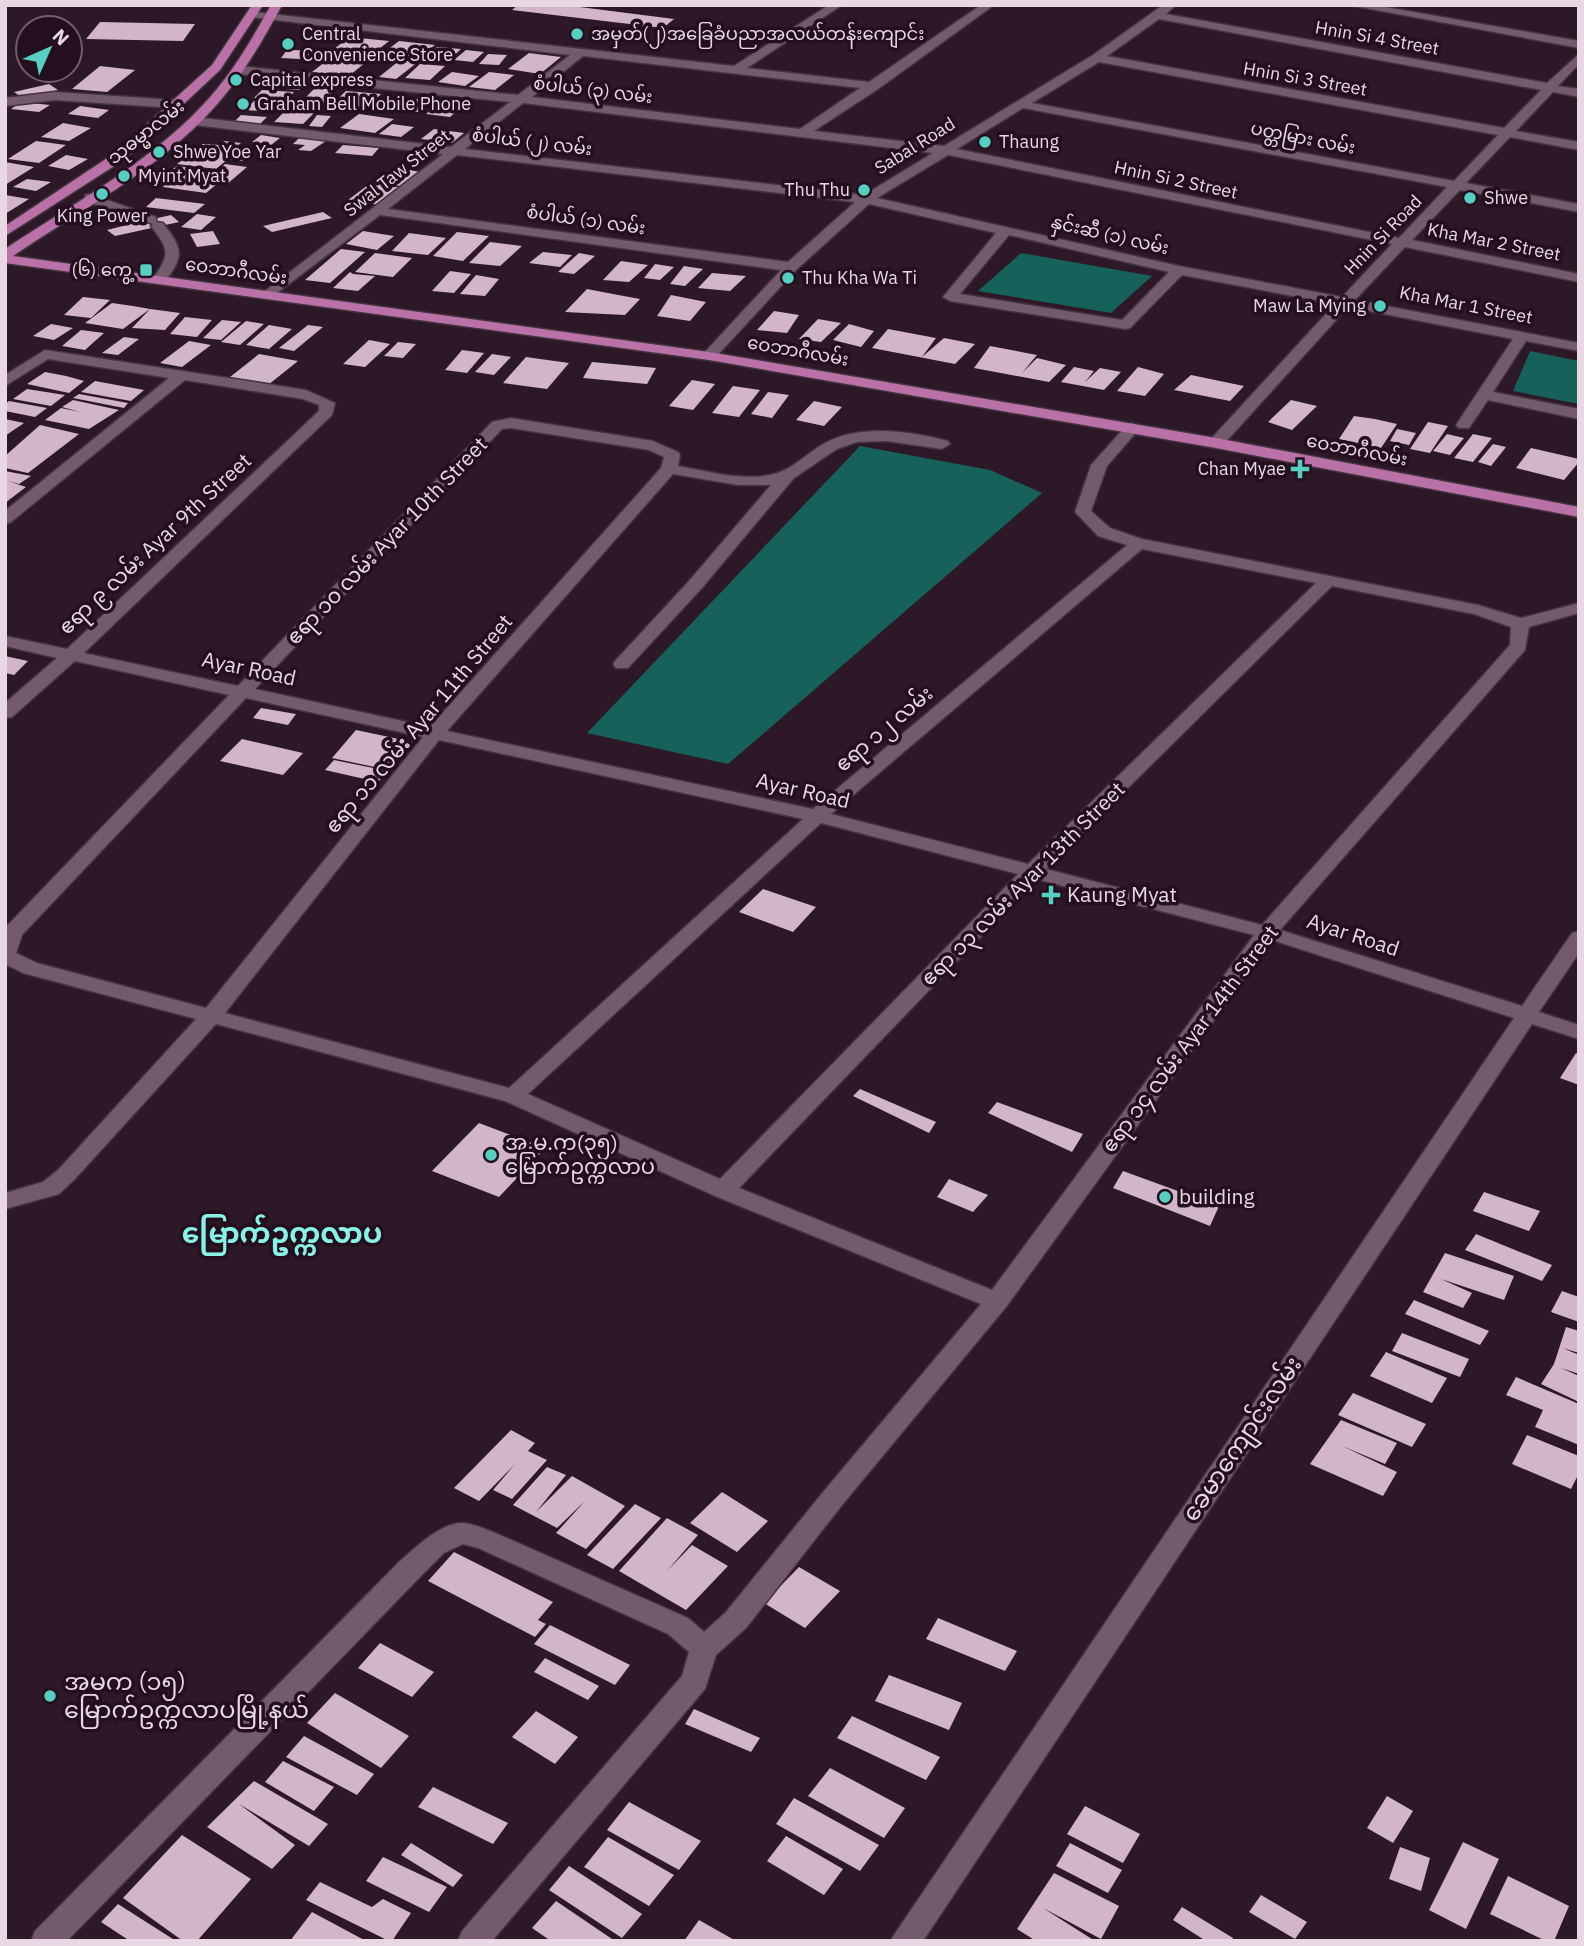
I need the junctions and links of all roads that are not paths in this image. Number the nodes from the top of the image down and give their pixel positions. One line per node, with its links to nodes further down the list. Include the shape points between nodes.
1 (837, 5): 13 (street)
2 (989, 5): 14 (street)
3 (1171, 5): 7 (street, Sabal Road)
4 (1354, 5): 8 (street)
5 (256, 10): 6 (street); 19 (main road, သုဓမ္မာလမ်း, via 216,68)
6 (274, 11): 9 (street); 12 (main road, သုဓမ္မာလမ်း)
7 (1156, 16): 11 (street, Sabal Road); 15 (street, Hnin Si 4 Street)
8 (1579, 45)
9 (580, 53): 13 (street); 17 (street, Swal Taw Street)
10 (1579, 57): 15 (street, Hnin Si Road)
11 (1097, 58): 20 (street, Sabal Road); 23 (street, Hnin Si 3 Street)
12 (238, 69): 17 (street, စံပါယ် (၃) လမ်း); 21 (main road, သုဓမ္မာလမ်း)
13 (736, 70): 14 (street)
14 (874, 86): 22 (street)
15 (1550, 88): 16 (street, Hnin Si 4 Street); 23 (street, Hnin Si Road)
16 (1579, 93)
17 (520, 99): 22 (street, စံပါယ် (၃) လမ်း); 25 (street, Swal Taw Street)
18 (5, 102): 19 (street, via 55,96)
19 (175, 104): 33 (main road, သုဓမ္မာလမ်း, via 120,156)
20 (1020, 104): 26 (street, Sabal Road); 27 (street, ပတ္တမြား လမ်း)
21 (194, 121): 25 (street, စံပါယ် (၂) လမ်း); 28 (main road, သုဓမ္မာလမ်း)
22 (802, 133): 26 (street, စံပါယ် (၃) လမ်း)
23 (1507, 134): 24 (street, Hnin Si 3 Street); 27 (street, Hnin Si Road)
24 (1579, 146)
25 (455, 150): 29 (street, စံပါယ် (၂) လမ်း); 31 (street, Swal Taw Street)
26 (944, 150): 29 (street, Sabal Road); 35 (street, Hnin Si 2 Street)
27 (1458, 185): 30 (street, ပတ္တမြား လမ်း); 35 (street, Hnin Si Road)
28 (90, 198): 32 (main road, သုဓမ္မာလမ်း); 42 (street, via 154,223 173,244 174,261)
29 (866, 200): 34 (street, နှင်းဆီ (၁) လမ်း); 37 (street, Sabal Road)
30 (1579, 208)
31 (376, 211): 37 (street, စံပါယ် (၁) လမ်း); 43 (street, Swal Taw Street)
32 (49, 225): 36 (main road, သုဓမ္မာလမ်း); 38 (main road, via 40,251 58,264)
33 (9, 228)
34 (1005, 231): 39 (street, နှင်းဆီ (၁) လမ်း); 39 (street, via 950,297 1125,325)
35 (1402, 244): 41 (street, Kha Mar 2 Street); 44 (street, Hnin Si Road)
36 (5, 257): 38 (main road, ဝေဘာဂီလမ်း)
37 (790, 267): 47 (street, Sabal Road)
38 (79, 270): 40 (main road); 42 (main road, ဝေဘာဂီလမ်း)
39 (1179, 270): 44 (street, နှင်းဆီ (၁) လမ်း)
40 (5, 275)
41 (1579, 278)
42 (159, 280): 43 (main road, ဝေဘာဂီလမ်း)
43 (269, 295): 47 (main road, ဝေဘာဂီလမ်း)
44 (1346, 301): 45 (street, Kha Mar 1 Street); 54 (street, Hnin Si Road)
45 (1522, 336): 46 (street, Kha Mar 1 Street); 50 (street)
46 (1579, 347)
47 (709, 356): 53 (main road, ဝေဘာဂီလမ်း)
48 (180, 377): 49 (street, via 45,354); 59 (street); 65 (street, ဧရာ ၉ လမ်း Ayar 9th Street, via 306,395 327,403 327,412)
49 (5, 382)
50 (1485, 395): 51 (street); 52 (street)
51 (1579, 414)
52 (1464, 425)
53 (1132, 428): 54 (main road, ဝေဘာဂီလမ်း); 60 (street, via 1099,465 1083,512 1104,532)
54 (1216, 443): 58 (main road, ဝေဘာဂီလမ်း)
55 (943, 444): 57 (street, via 852,439)
56 (669, 469): 57 (street, via 749,481); 67 (street, ဧရာ ၁၀ လမ်း Ayar 10th Street, via 672,455 653,446 511,423 497,425); 69 (street, ဧရာ ၁၁ လမ်း Ayar 11th Street)
57 (789, 474): 66 (street)
58 (1579, 512)
59 (5, 519)
60 (1139, 543): 61 (street); 70 (street, ဧရာ ၁၂ လမ်း)
61 (1327, 582): 63 (street, via 1478,610); 71 (street, ဧရာ ၁၃ လမ်း Ayar 13th Street)
62 (1579, 608): 63 (street)
63 (1520, 624): 72 (street, ဧရာ ၁၄ လမ်း Ayar 14th Street, via 1519,646)
64 (5, 641): 65 (street, Ayar Road)
65 (70, 656): 67 (street, Ayar Road); 68 (street, ဧရာ ၉ လမ်း Ayar 9th Street)
66 (622, 664)
67 (244, 691): 69 (street, Ayar Road); 74 (street, ဧရာ ၁၀ လမ်း Ayar 10th Street, via 12,933)
68 (5, 713)
69 (436, 732): 70 (street, Ayar Road); 76 (street, ဧရာ ၁၁ လမ်း Ayar 11th Street)
70 (817, 816): 71 (street, Ayar Road); 78 (street, ဧရာ ၁၂ လမ်း)
71 (1031, 872): 72 (street, Ayar Road); 79 (street, ဧရာ ၁၃ လမ်း Ayar 13th Street)
72 (1267, 932): 75 (street, Ayar Road); 81 (street, ဧရာ ၁၄ လမ်း Ayar 14th Street)
73 (1579, 937): 75 (street, ခေမာကျောင်းလမ်း)
74 (5, 955): 76 (street, ဧရာ ၁၀ လမ်း Ayar 10th Street, via 30,968)
75 (1527, 1014): 77 (street, Ayar Road); 85 (street, ခေမာကျောင်းလမ်း)
76 (212, 1016): 78 (street, ဧရာ ၁၀ လမ်း Ayar 10th Street); 80 (street, ဧရာ ၁၁ လမ်း Ayar 11th Street, via 66,1175 51,1188)
77 (1579, 1032)
78 (513, 1096): 79 (street, ဧရာ ၁၀ လမ်း Ayar 10th Street)
79 (723, 1190): 81 (street, ဧရာ ၁၀ လမ်း Ayar 10th Street)
80 (5, 1201)
81 (997, 1301): 82 (street, ဧရာ ၁၄ လမ်း Ayar 14th Street, via 736,1620)
82 (704, 1649): 83 (street, via 678,1626 484,1539 461,1533 435,1546 409,1570); 84 (street, via 695,1681)
83 (46, 1941)
84 (473, 1941)
85 (905, 1941)

